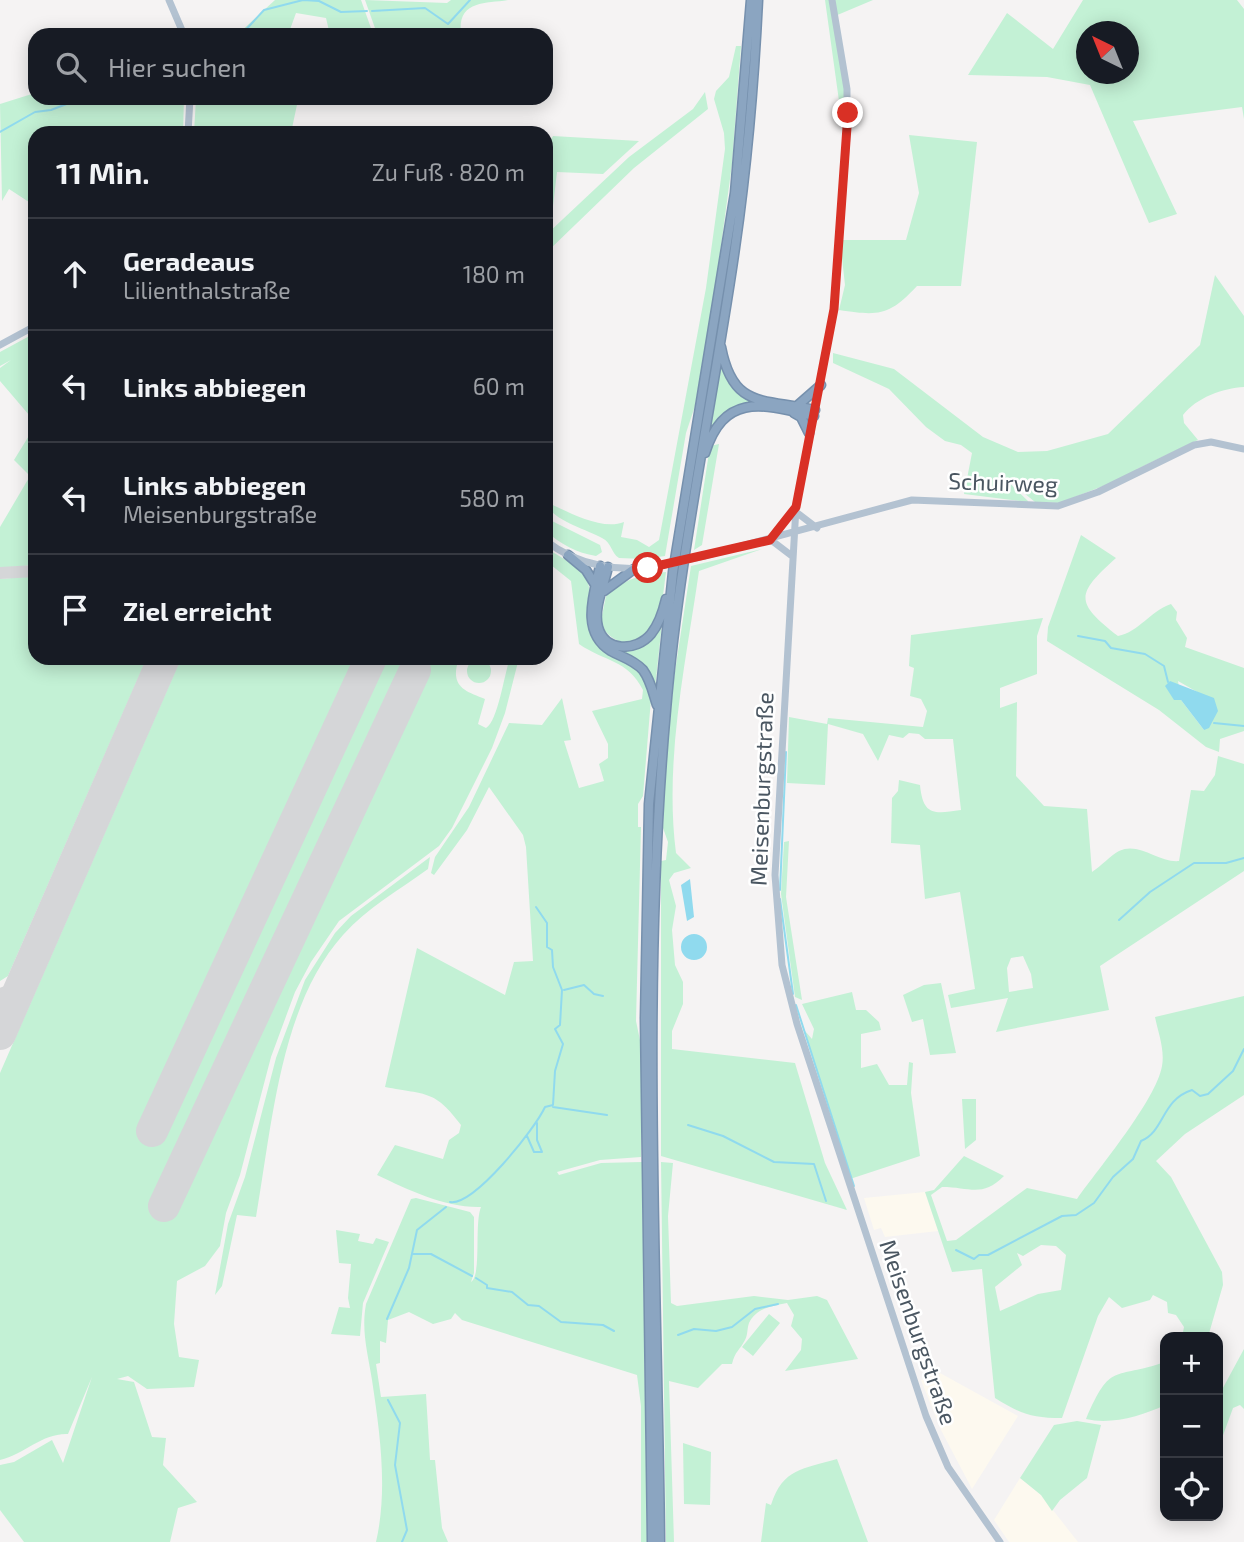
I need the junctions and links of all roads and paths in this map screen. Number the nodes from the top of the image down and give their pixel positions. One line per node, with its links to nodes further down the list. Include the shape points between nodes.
1 (169, 0): 5 (main road)
2 (751, 0): 26 (highway, via 728,244)
3 (758, 0): 9 (highway, via 753,107)
4 (832, 0): 11 (main road, Meisenburgstraße, via 847,89 848,128 837,284)
5 (181, 28)
6 (190, 105): 7 (main road)
7 (188, 126)
8 (28, 330): 10 (main road)
9 (720, 343): 12 (highway, via 727,374 740,391); 16 (highway)
10 (0, 345)
11 (821, 385): 12 (highway); 13 (main road, Meisenburgstraße)
12 (794, 409): 13 (highway); 14 (highway); 16 (highway, via 754,405 727,414 712,435)
13 (815, 413): 14 (main road, Meisenburgstraße)
14 (809, 433): 17 (main road, Meisenburgstraße)
15 (1244, 449): 18 (main road, Schuirweg, via 1212,442 1194,445 1098,492 1058,506 921,499)
16 (697, 479): 30 (highway, via 666,711 656,889 653,1019)
17 (796, 509): 18 (main road); 19 (main road, Meisenburgstraße); 20 (main road)
18 (817, 528): 19 (main road, Schuirweg)
19 (794, 534): 20 (main road, Schuirweg); 23 (main road, Meisenburgstraße)
20 (770, 540): 23 (main road); 25 (main road, Schuirweg, bridge)
21 (553, 545): 22 (main road, Schuirweg)
22 (568, 555): 24 (main road, Schuirweg); 27 (highway, via 586,569)
23 (792, 556): 31 (main road, Meisenburgstraße, via 775,875 782,965 796,1024 926,1416 948,1467)
24 (604, 567): 25 (main road, Schuirweg); 27 (highway)
25 (634, 569): 27 (highway)
26 (673, 572): 27 (highway, via 661,618 637,645 619,647 601,634); 28 (highway)
27 (599, 589): 28 (highway, via 591,620 595,634 605,647 639,667 651,685)
28 (658, 710): 29 (highway, via 649,804 645,949)
29 (652, 1542)
30 (660, 1542)
31 (1000, 1542)

